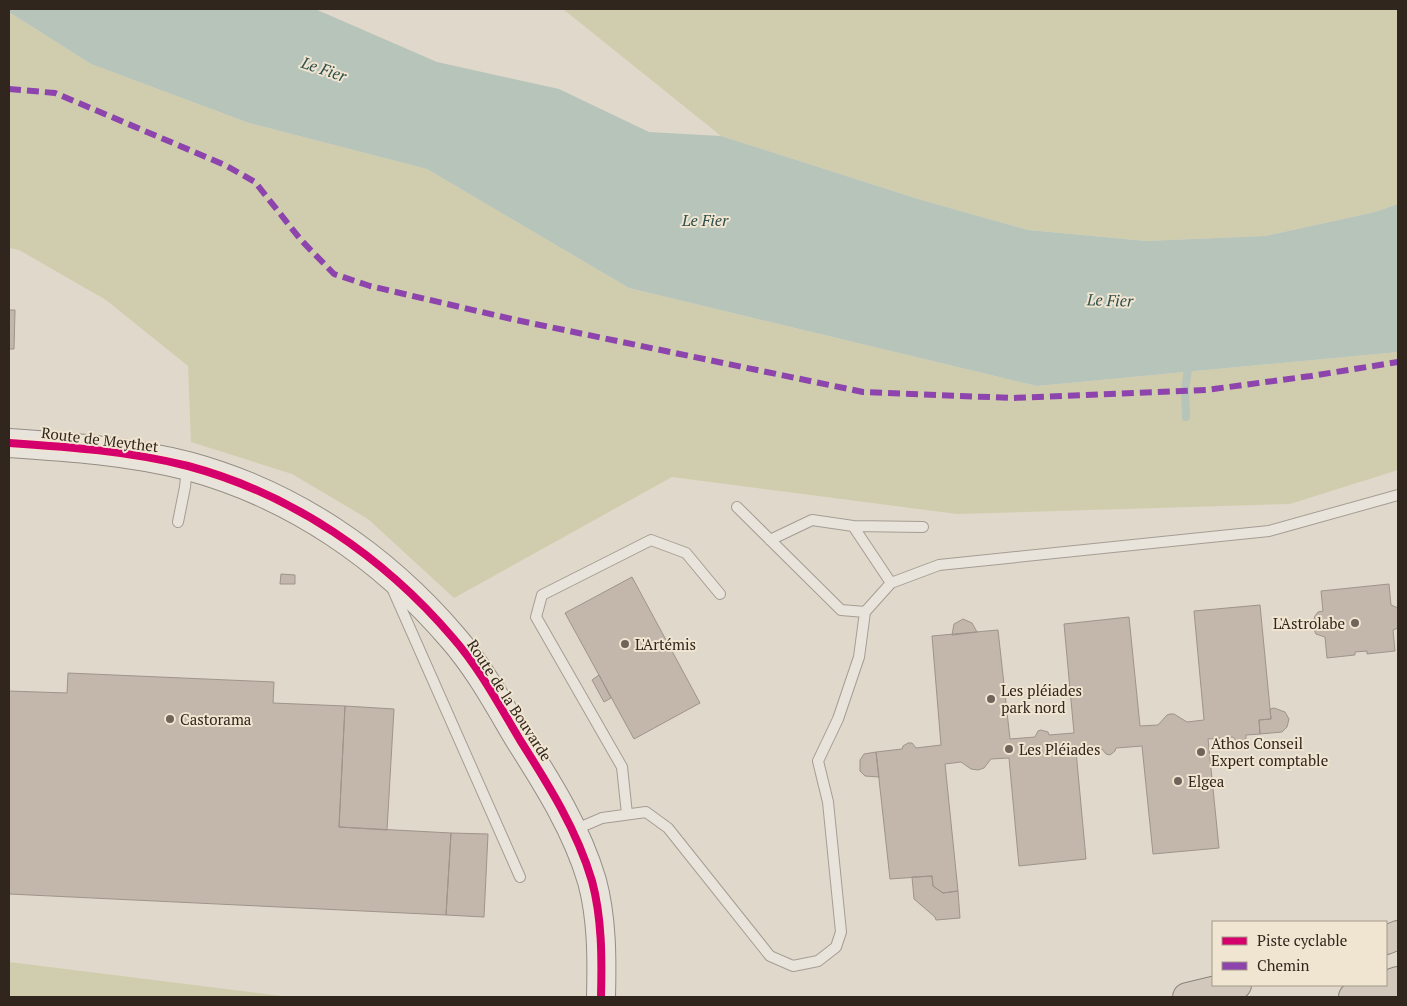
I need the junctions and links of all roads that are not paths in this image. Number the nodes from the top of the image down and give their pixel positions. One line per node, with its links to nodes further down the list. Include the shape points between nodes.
1 (9, 443): 2 (street, Route de Meythet, via 91,449)
2 (187, 466): 5 (lane); 9 (street, Route de la Bouvarde, via 231,479 297,509 340,535)
3 (1398, 495): 10 (lane, via 1269,531 940,565)
4 (737, 507): 8 (lane)
5 (178, 522)
6 (853, 526): 7 (lane); 8 (lane, via 812,520); 10 (lane)
7 (923, 527)
8 (770, 540): 12 (lane, via 841,610)
9 (383, 568): 14 (street, Route de la Bouvarde, via 454,639 482,677); 15 (lane)
10 (890, 583): 12 (lane)
11 (720, 594): 13 (lane, via 686,553 651,540 542,595 536,617 622,768)
12 (865, 612): 13 (lane, via 859,657 838,719 818,761 828,802 841,932 836,947 818,961 793,966 770,956 668,828 646,812)
13 (626, 814): 14 (lane, via 602,818)
14 (573, 830): 18 (street, Route de la Bouvarde, via 596,900 602,951)
15 (520, 877)
16 (1233, 986): 19 (highway)
17 (1384, 986): 20 (highway)
18 (601, 997)
19 (1187, 997)
20 (1353, 997)

